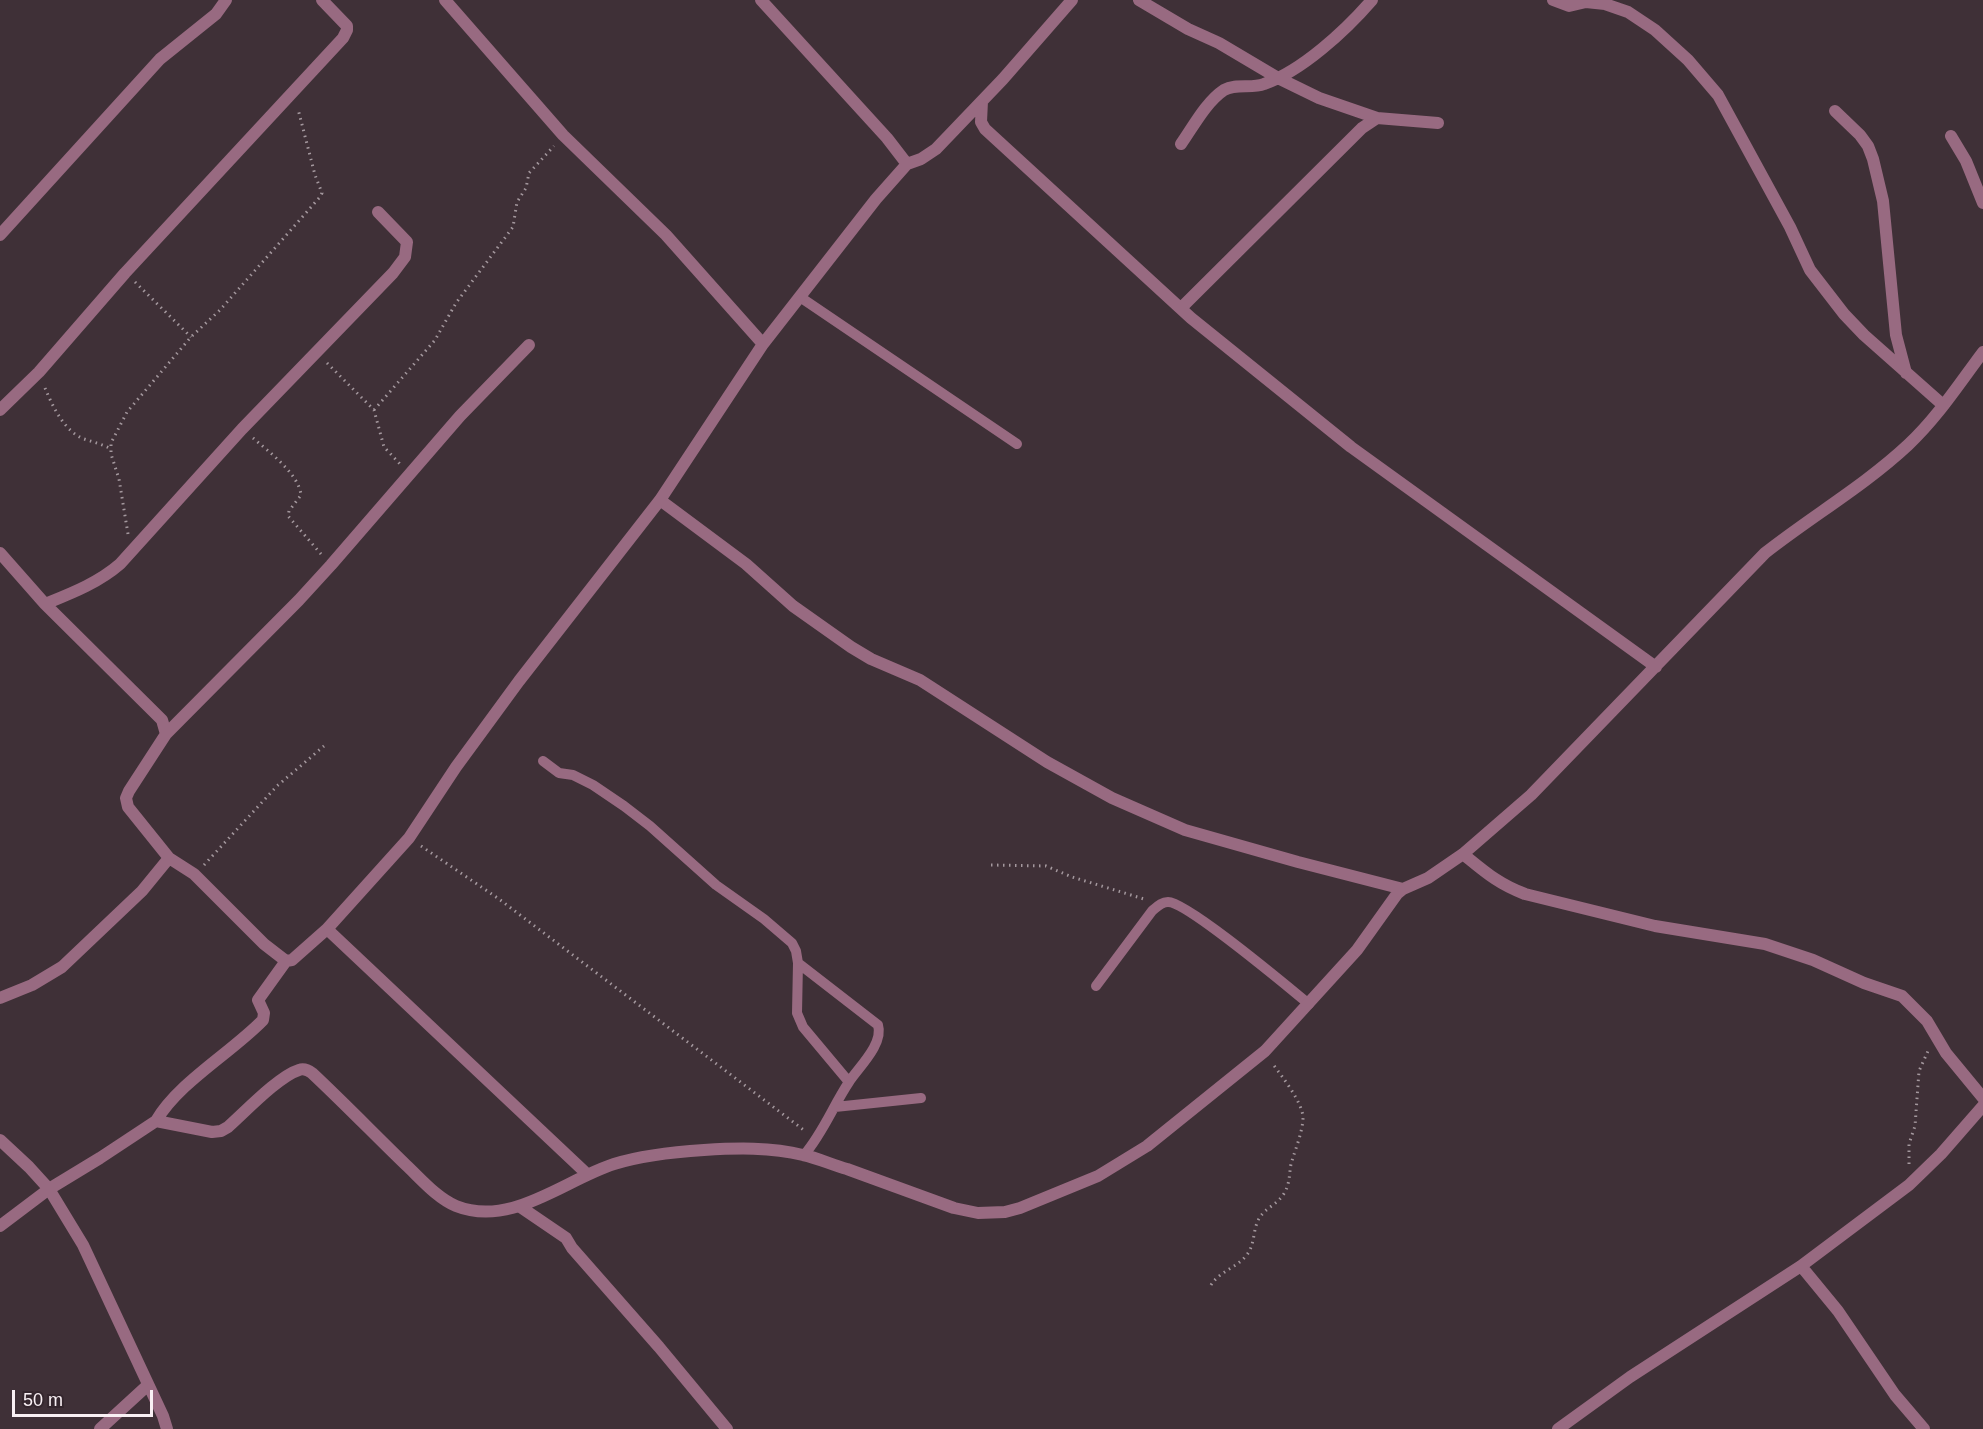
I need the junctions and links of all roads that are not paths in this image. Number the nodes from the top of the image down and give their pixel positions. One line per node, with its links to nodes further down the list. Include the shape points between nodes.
1 (226, 0): 19 (street, via 216,14 160,59)
2 (322, 0): 27 (street, via 346,24 347,30 312,74)
3 (445, 0): 22 (street, via 563,135 666,235)
4 (760, 0): 16 (street)
5 (1072, 0): 10 (street)
6 (1139, 0): 9 (street)
7 (1372, 0): 9 (street, via 1330,42)
8 (1553, 0): 25 (street, via 1569,6 1586,2 1605,4 1628,12 1688,60 1718,95 1810,270 1844,314)
9 (1278, 78): 12 (street, via 1318,98); 15 (street, via 1259,86 1225,90)
10 (982, 101): 16 (street, via 936,149); 21 (street, via 981,122 985,129)
11 (1835, 111): 25 (street, via 1860,135 1873,159 1883,201 1896,335)
12 (1377, 118): 13 (street); 21 (street, via 1362,128)
13 (1438, 123)
14 (1951, 136): 17 (street)
15 (1181, 144)
16 (907, 164): 20 (street)
17 (1983, 203)
18 (378, 212): 31 (street, via 407,242 405,257 393,273 108,574)
19 (0, 235)
20 (800, 297): 22 (street); 28 (lane)
21 (1181, 308): 32 (street, via 1351,447)
22 (763, 344): 29 (street)
23 (529, 345): 33 (street, via 460,416 331,566)
24 (1983, 352): 26 (street)
25 (1907, 374): 26 (street)
26 (1943, 405): 32 (street, via 1908,445 1882,467 1765,553)
27 (0, 410)
28 (1017, 444)
29 (660, 500): 37 (street, via 850,647 920,680 1047,762 1112,798 1185,830); 38 (street, via 519,681 409,838)
30 (0, 553): 31 (street)
31 (45, 604): 33 (street, via 162,720)
32 (1656, 667): 35 (street, via 1531,795)
33 (166, 734): 36 (street, via 126,798 128,807)
34 (543, 761): 40 (lane, via 559,773 593,785 650,826 716,885 792,943)
35 (1462, 854): 37 (street, via 1428,878); 46 (street, via 1490,878 1525,894 1655,926 1765,944 1902,996 1919,1012)
36 (169, 858): 39 (street, via 194,874); 42 (street, via 142,891 62,967 33,986)
37 (1402, 889): 43 (street, via 1357,951)
38 (327, 929): 39 (street); 52 (street)
39 (286, 961): 49 (street, via 258,1000 263,1020 182,1091)
40 (798, 963): 44 (lane, via 797,1013 803,1027); 44 (lane, via 878,1025 879,1036)
41 (1096, 986): 43 (lane, via 1152,911 1169,902 1181,905 1212,927)
42 (0, 998)
43 (1309, 1004): 51 (street, via 1265,1051 1122,1163 1020,1208 978,1213 954,1208)
44 (849, 1082): 48 (lane)
45 (921, 1098): 48 (lane)
46 (1983, 1098)
47 (1983, 1106): 56 (street, via 1912,1181)
48 (835, 1107): 51 (lane)
49 (156, 1121): 53 (street); 54 (street, via 221,1131 285,1077 308,1070 416,1174 454,1205 492,1212)
50 (0, 1140): 53 (street)
51 (804, 1155): 52 (street, via 734,1148 671,1153 634,1158)
52 (587, 1174): 54 (street)
53 (49, 1189): 55 (street); 57 (street, via 83,1245)
54 (519, 1206): 62 (street, via 566,1238)
55 (0, 1226)
56 (1802, 1266): 63 (street, via 1630,1377); 64 (street)
57 (148, 1385): 58 (street); 59 (street)
58 (163, 1416): 60 (street); 61 (street)
59 (100, 1429)
60 (167, 1429)
61 (178, 1429)
62 (727, 1429)
63 (1558, 1429)
64 (1924, 1429)

